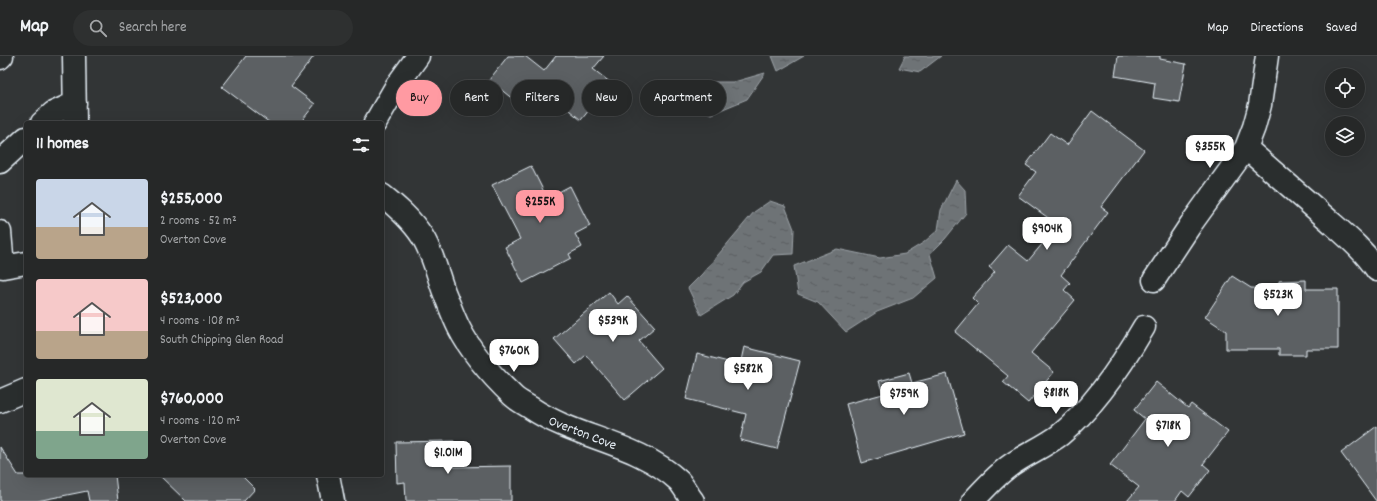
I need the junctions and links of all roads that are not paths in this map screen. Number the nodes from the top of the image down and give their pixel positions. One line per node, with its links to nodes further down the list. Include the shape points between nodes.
1 (74, 56): 4 (street)
2 (418, 56): 6 (street)
3 (1267, 56): 8 (street, via 1260,105)
4 (75, 113): 5 (street, via 53,112)
5 (44, 121)
6 (376, 121)
7 (24, 140): 9 (street)
8 (1246, 148): 13 (street, via 1359,248); 14 (street)
9 (0, 162)
10 (384, 197): 20 (street, Overton Cove, via 406,215 422,236 434,259 459,328 477,358 515,398 542,416 567,428 632,451 658,466 679,482)
11 (0, 232): 12 (street, via 3,268)
12 (24, 263)
13 (1377, 270)
14 (1154, 280)
15 (1144, 327): 21 (street, via 1100,393 1075,421 1059,435 1008,467)
16 (24, 391): 17 (street)
17 (0, 401)
18 (328, 477): 19 (street)
19 (333, 501)
20 (693, 501)
21 (973, 501)

